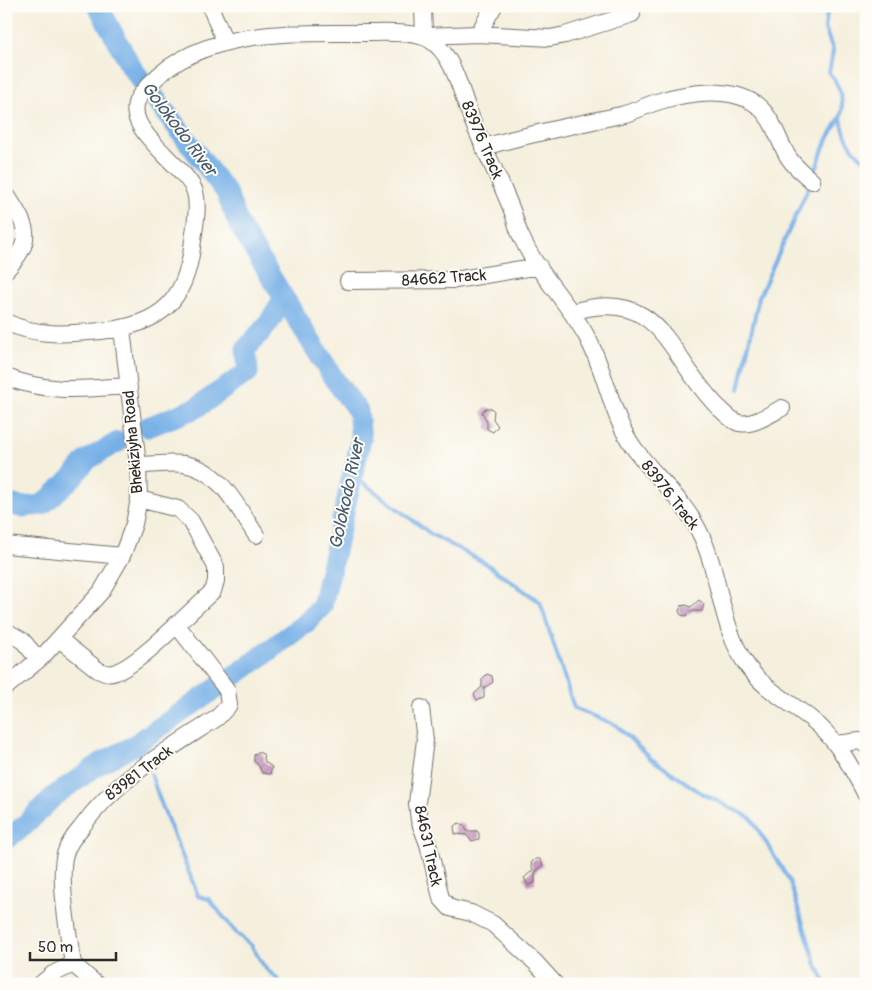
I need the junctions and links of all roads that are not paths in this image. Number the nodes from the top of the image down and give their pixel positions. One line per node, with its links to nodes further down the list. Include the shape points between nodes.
1 (210, 6): 7 (street)
2 (423, 6): 6 (street)
3 (494, 6): 5 (street)
4 (632, 14): 5 (street, via 550,38)
5 (478, 34): 6 (street)
6 (424, 36): 7 (street, via 319,33 247,37); 8 (street, 83976 Track, via 439,48 455,76)
7 (225, 42): 16 (street, via 172,65 136,100 139,124 153,144 190,181 197,205 192,253 178,296 154,317)
8 (483, 147): 9 (street, via 624,114 679,96 711,93 738,97 755,104 769,116 786,155); 11 (street, 83976 Track, via 521,236)
9 (812, 181)
10 (6, 194): 12 (street, via 25,225 27,239)
11 (539, 266): 13 (street, 84662 Track, via 455,280); 14 (street, 83976 Track)
12 (6, 270)
13 (348, 281)
14 (572, 312): 19 (street, via 609,306 646,318 669,341 710,399 734,421 755,421); 32 (street, 83976 Track, via 604,372 623,431 697,526 735,648 750,671 779,697 811,718)
15 (6, 322): 16 (street, via 17,328 44,333)
16 (122, 329): 18 (street, Bhekiziyha Road)
17 (6, 377): 18 (street, via 50,389)
18 (128, 386): 20 (street, Bhekiziyha Road)
19 (782, 408)
20 (138, 465): 21 (street, Bhekiziyha Road); 22 (street, via 183,464 203,469 221,483)
21 (139, 499): 24 (street, Bhekiziyha Road); 25 (street, via 166,505 185,514 216,567 213,591)
22 (256, 534)
23 (6, 545): 24 (street)
24 (122, 556): 27 (street, Bhekiziyha Road, via 101,592)
25 (176, 624): 27 (street, via 130,665 113,673 104,674); 34 (street, 83981 Track, via 227,690 229,706 102,800 68,844 63,882)
26 (6, 631): 28 (street, via 23,641)
27 (59, 638): 28 (street, Bhekiziyha Road)
28 (38, 659): 29 (street, Bhekiziyha Road)
29 (6, 687)
30 (421, 708): 37 (street, 84631 Track, via 425,740 417,804 441,898 450,908 471,913 493,924)
31 (864, 742): 32 (street)
32 (837, 744): 33 (street, 83976 Track)
33 (866, 795)
34 (74, 964): 35 (street); 36 (street)
35 (41, 984)
36 (96, 984)
37 (555, 984)

